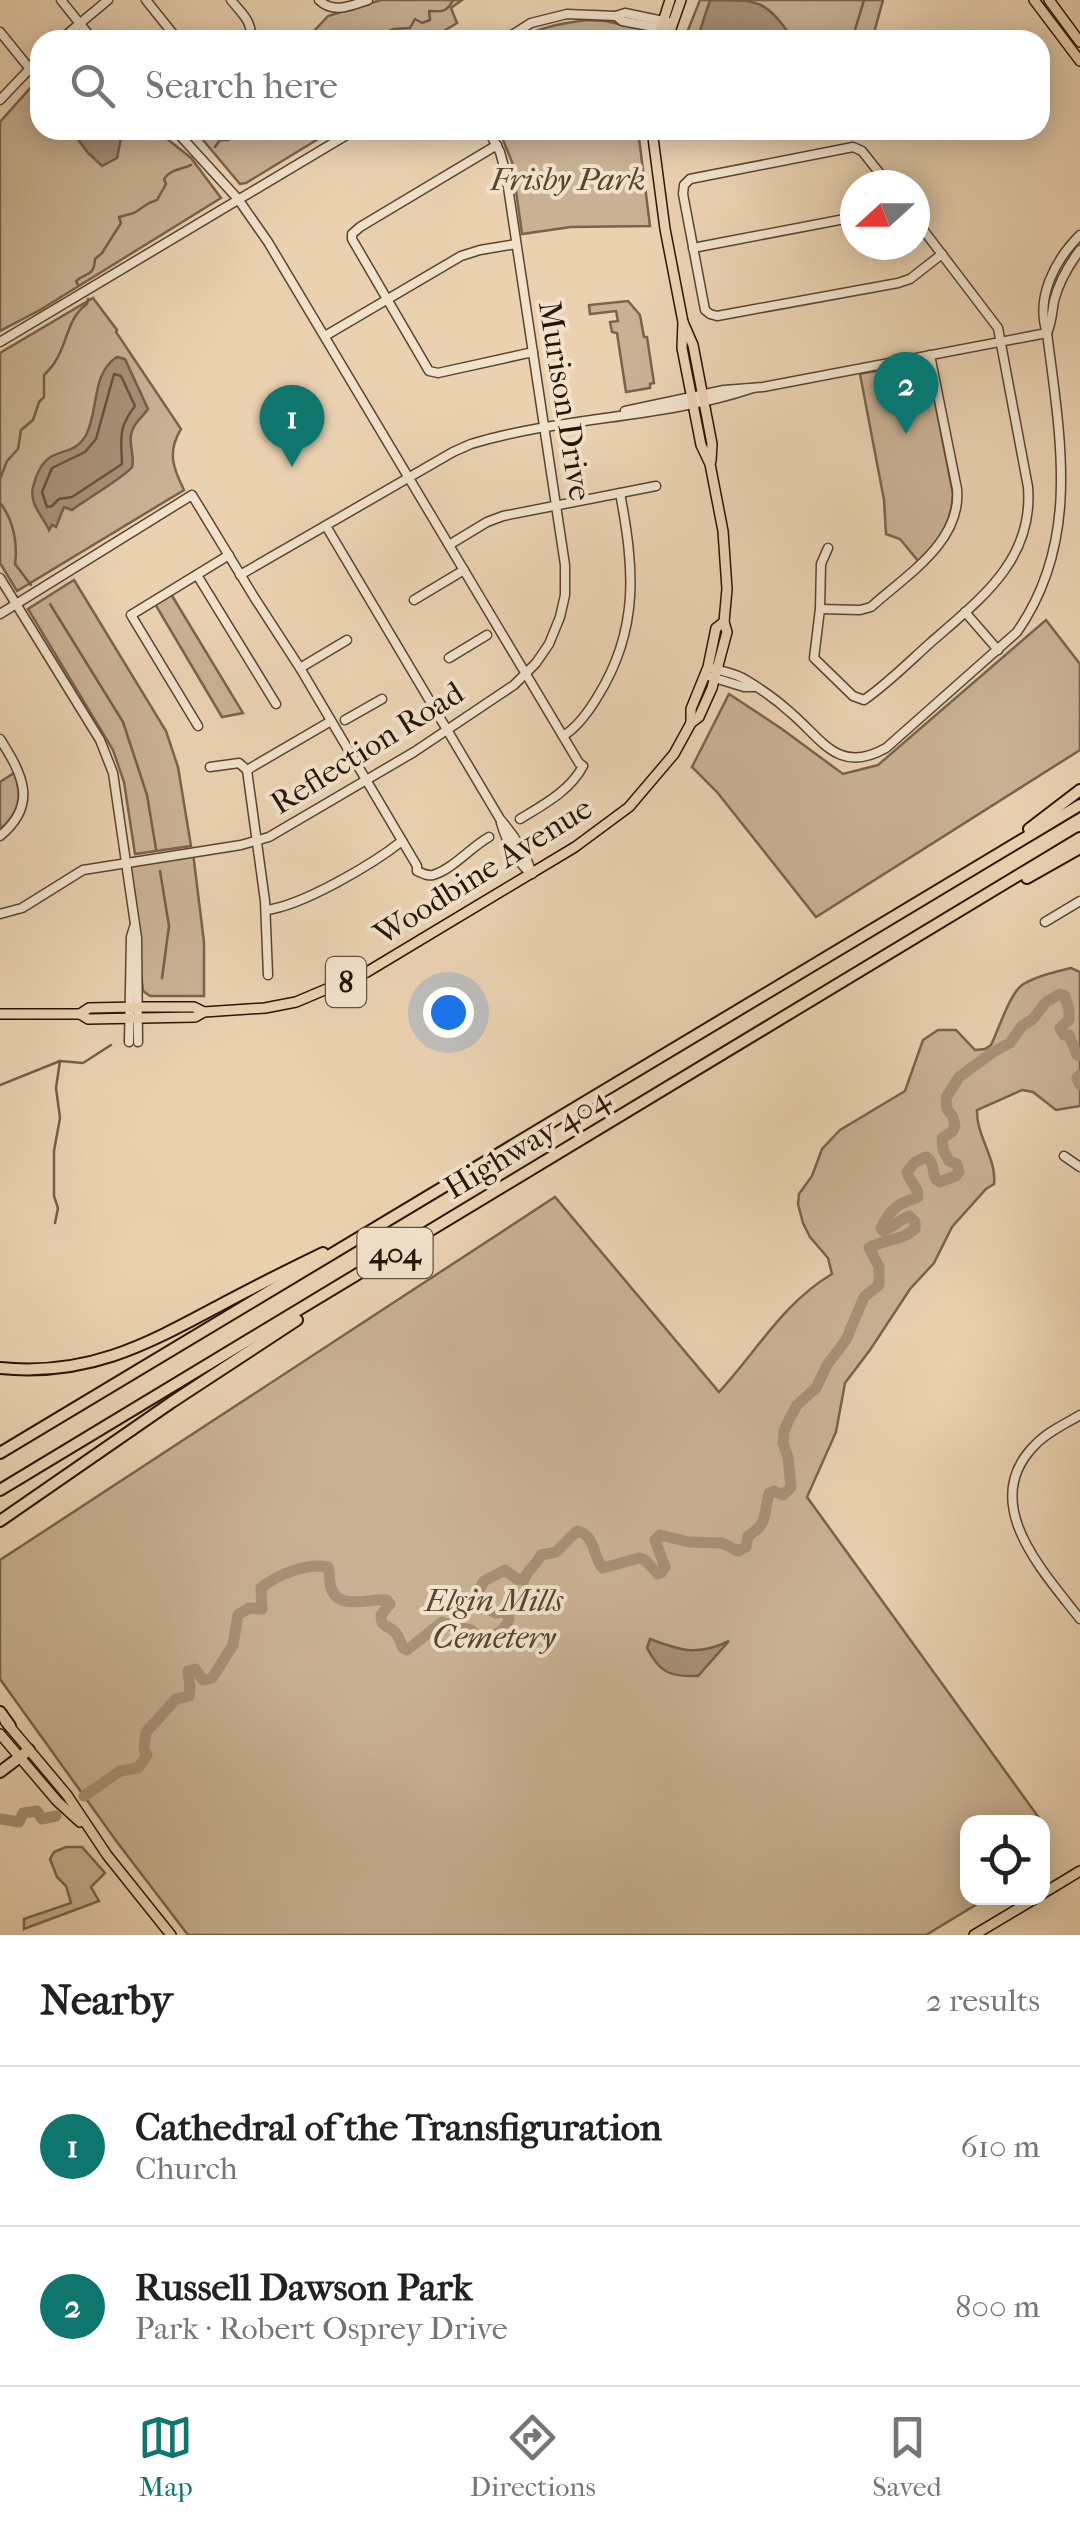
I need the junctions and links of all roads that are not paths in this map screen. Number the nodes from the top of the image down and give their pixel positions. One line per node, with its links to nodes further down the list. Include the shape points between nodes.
1 (61, 0): 11 (street)
2 (108, 0): 11 (street)
3 (146, 0): 15 (street)
4 (231, 0): 16 (street)
5 (319, 0): 6 (street, via 338,9)
6 (368, 0)
7 (670, 0): 12 (main road)
8 (681, 0): 12 (main road)
9 (1034, 0): 20 (main road)
10 (1049, 0): 19 (main road)
11 (80, 23): 13 (street); 14 (street)
12 (666, 28): 17 (street, via 625,12 568,14)
13 (72, 30)
14 (85, 30)
15 (170, 30)
16 (252, 30)
17 (520, 30)
18 (0, 32): 21 (street)
19 (1080, 42)
20 (1080, 61)
21 (30, 70): 22 (street)
22 (0, 100)
23 (184, 140): 29 (street)
24 (338, 140): 29 (street)
25 (494, 140): 27 (street, Murison Drive)
26 (653, 140): 44 (main road, Woodbine Avenue / 8, via 684,322 682,348)
27 (497, 145): 33 (street, Murison Drive); 37 (street, via 352,234)
28 (877, 170): 34 (street, via 853,147 690,179 683,194)
29 (238, 199): 39 (street); 40 (street)
30 (840, 220): 34 (street)
31 (1080, 235): 38 (street, via 1049,282 1043,320)
32 (930, 238): 36 (street)
33 (516, 244): 37 (street, via 460,256); 42 (street, Murison Drive)
34 (693, 248): 36 (street, via 705,310 718,316 904,281)
35 (1080, 250): 38 (street, via 1061,280)
36 (942, 254): 41 (street, via 995,322)
37 (387, 299): 39 (street); 42 (street, via 433,373)
38 (1048, 333): 41 (street); 46 (street)
39 (325, 336): 47 (street)
40 (0, 342)
41 (1001, 342): 43 (street); 63 (street, via 1028,520 1009,565)
42 (533, 352): 45 (street, Murison Drive)
43 (930, 355): 44 (street); 62 (street, via 956,490 950,528 871,607)
44 (698, 399): 45 (street); 70 (main road, Woodbine Avenue / 8, via 712,444 726,559 724,622 716,628)
45 (544, 429): 47 (street, via 470,444); 50 (street, Murison Drive)
46 (1072, 469)
47 (410, 478): 51 (street); 52 (street)
48 (656, 486): 49 (street)
49 (620, 493): 50 (street); 78 (street, via 632,570 626,627 607,681)
50 (556, 505): 52 (street, via 503,516); 71 (street, Murison Drive, via 566,574 563,604 548,644)
51 (326, 526): 57 (street); 77 (street)
52 (449, 545): 55 (street)
53 (828, 548): 62 (street)
54 (228, 556): 56 (street); 57 (street); 61 (street, via 192,496)
55 (464, 570): 60 (street); 71 (street)
56 (196, 575): 73 (street); 76 (street, via 132,615)
57 (240, 575): 69 (street)
58 (0, 578): 61 (street)
59 (1050, 591): 67 (street)
60 (414, 600)
61 (16, 604): 64 (street); 93 (street, via 110,761)
62 (820, 609): 63 (street, via 814,658 860,700)
63 (965, 612): 67 (street)
64 (0, 614)
65 (487, 635): 68 (street)
66 (348, 640): 69 (street)
67 (998, 650): 70 (street, via 886,748 864,756 827,748 784,706)
68 (450, 658)
69 (300, 668): 75 (street)
70 (712, 673): 94 (main road, Woodbine Avenue / 8, via 674,754 629,807)
71 (526, 674): 77 (street, Reflection Road); 78 (street)
72 (382, 699): 74 (street)
73 (276, 704)
74 (345, 720)
75 (331, 721): 81 (street); 82 (street)
76 (198, 726)
77 (447, 730): 82 (street, Reflection Road); 94 (street)
78 (563, 736): 85 (street, via 583,766 549,802)
79 (1, 743): 86 (street, via 19,770 24,800)
80 (210, 767): 81 (street, via 238,764)
81 (247, 770): 89 (street)
82 (367, 781): 89 (street, Reflection Road); 90 (street)
83 (1080, 790): 92 (highway)
84 (1080, 805): 92 (highway, Highway 404 / 404)
85 (520, 818)
86 (0, 836)
87 (489, 837): 90 (street, via 427,875 418,872)
88 (1080, 838): 99 (highway, Highway 404 / 404)
89 (257, 841): 93 (street, Reflection Road); 96 (street)
90 (402, 841): 96 (street, via 311,896)
91 (1080, 848): 99 (highway)
92 (999, 854): 106 (highway, Highway 404 / 404)
93 (128, 863): 97 (street, Reflection Road, via 83,870 22,908); 101 (street, via 137,938)
94 (532, 874): 101 (main road, Woodbine Avenue / 8, via 368,972 296,1002)
95 (1080, 901): 98 (street)
96 (266, 910): 100 (street)
97 (0, 914)
98 (1045, 922)
99 (924, 932): 107 (highway, Highway 404 / 404)
100 (268, 975)
101 (134, 1013): 102 (main road, Woodbine Avenue / 8, via 89,1008 80,1014); 103 (street)
102 (0, 1014)
103 (134, 1042)
104 (1064, 1156): 105 (street)
105 (1080, 1166)
106 (369, 1230): 108 (highway, via 122,1354 72,1367); 110 (highway, Highway 404 / 404)
107 (336, 1289): 111 (highway, Highway 404 / 404); 112 (highway)
108 (0, 1368)
109 (1080, 1415): 113 (street, via 1036,1443 1012,1485 1024,1545)
110 (0, 1454)
111 (0, 1490)
112 (0, 1522)
113 (1080, 1619)
114 (0, 1713): 115 (highway)
115 (5, 1730): 116 (main road)
116 (24, 1754): 117 (highway); 121 (main road)
117 (0, 1772)
118 (1080, 1871): 119 (main road)
119 (1050, 1889)
120 (1024, 1905): 122 (main road)
121 (172, 1935)
122 (974, 1935)

